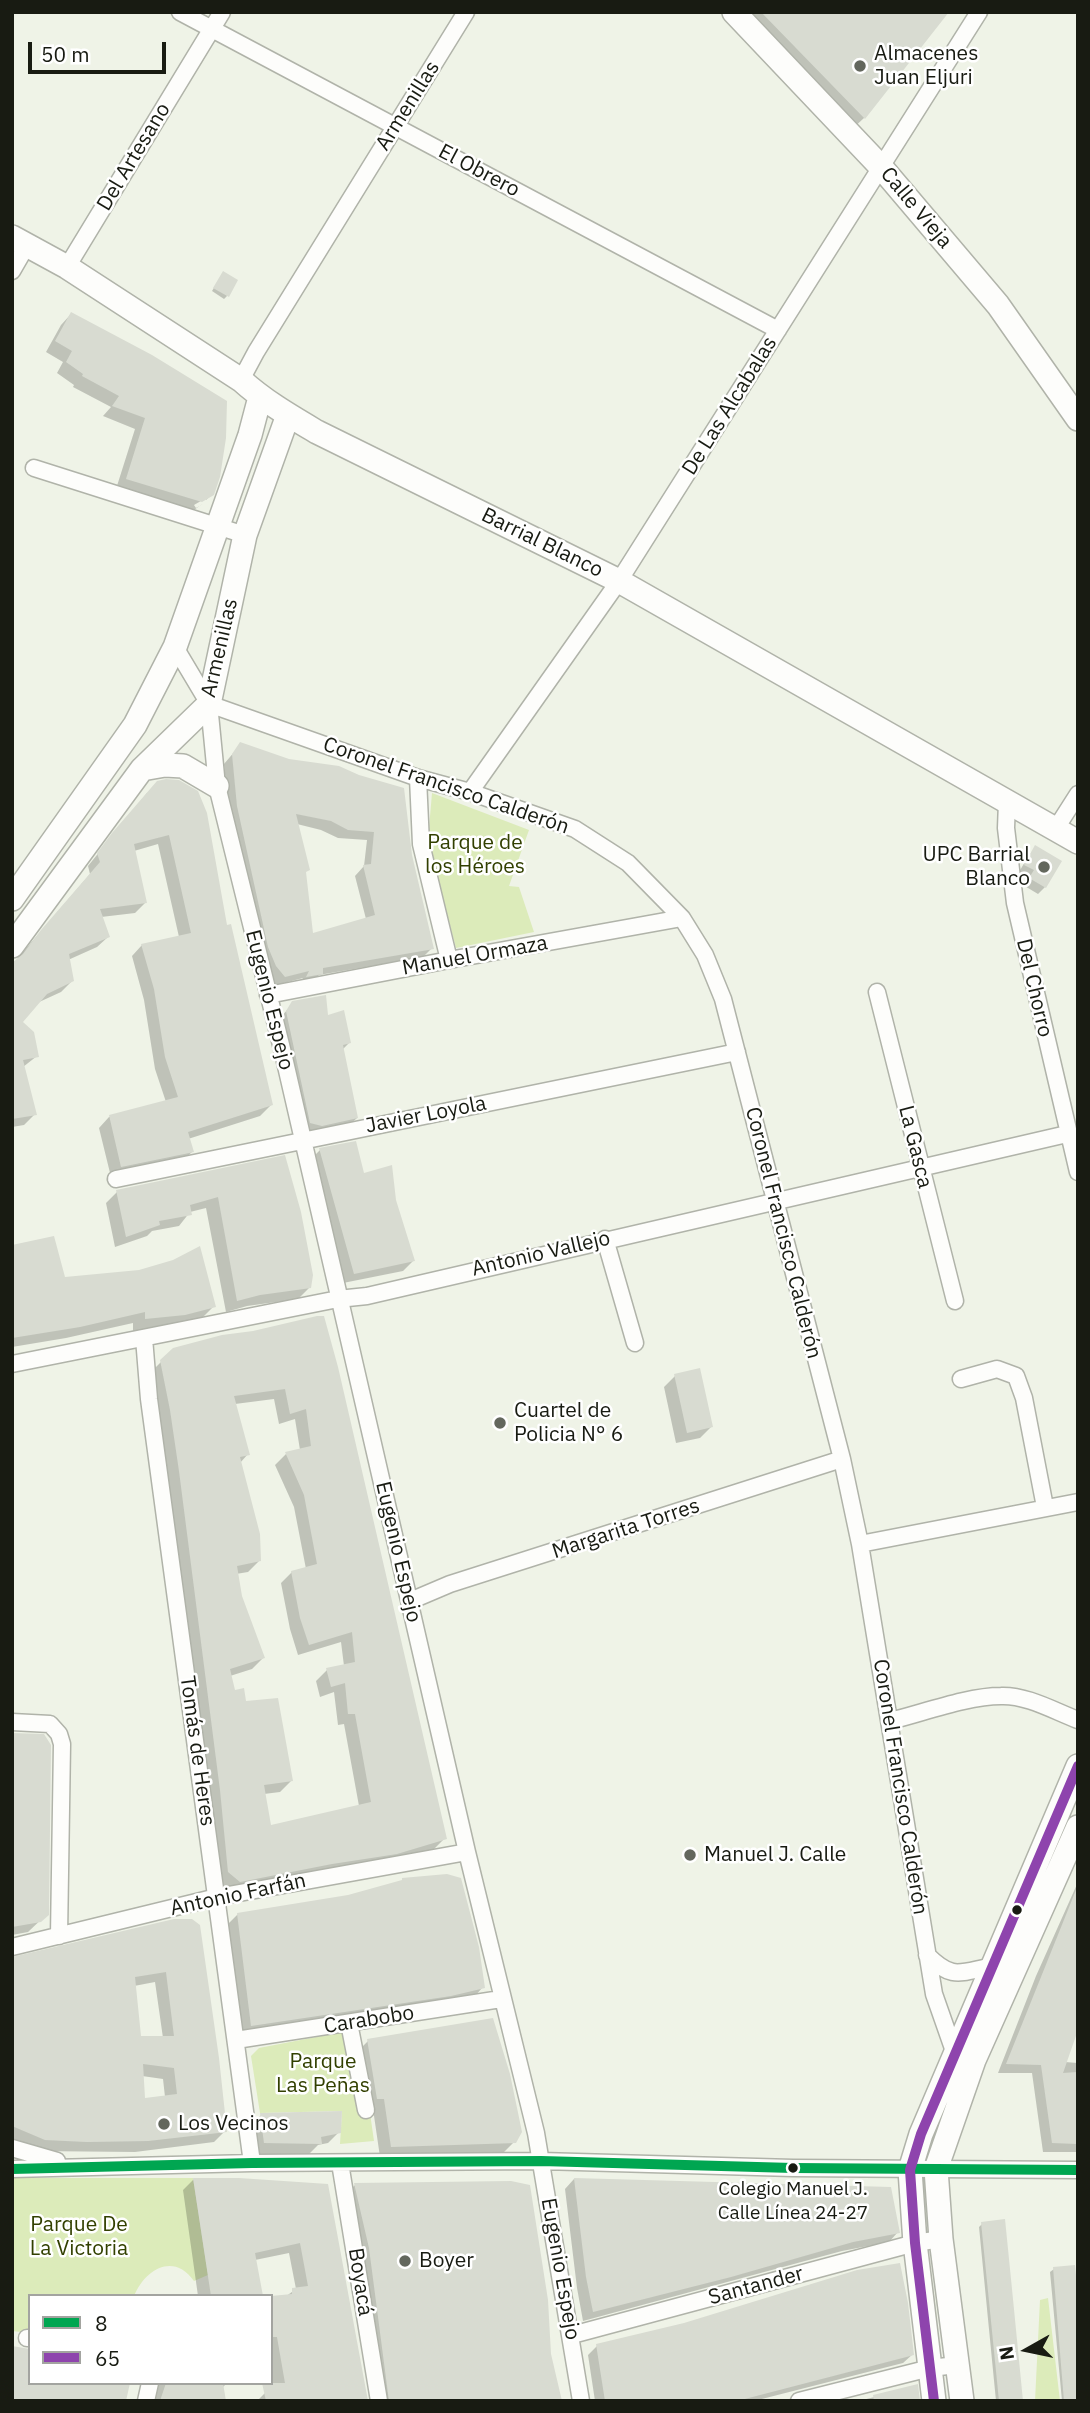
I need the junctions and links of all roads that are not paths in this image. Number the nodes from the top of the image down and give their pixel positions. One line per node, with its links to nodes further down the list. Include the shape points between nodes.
1 (180, 12): 6 (street, El Obrero)
2 (222, 12): 6 (street, Del Artesano)
3 (466, 12): 7 (street, Armenillas)
4 (734, 12): 8 (main road, Calle Vieja)
5 (979, 12): 8 (street, De Las Alcabalas)
6 (212, 28): 7 (street, El Obrero); 10 (street, Del Artesano)
7 (396, 126): 12 (street, El Obrero); 13 (street, Armenillas)
8 (881, 167): 12 (street, De Las Alcabalas); 16 (main road, Calle Vieja, via 998,305)
9 (19, 241): 10 (main road, Barrial Blanco); 11 (street)
10 (67, 267): 13 (main road, Barrial Blanco)
11 (12, 271)
12 (778, 330): 20 (street, De Las Alcabalas)
13 (242, 380): 14 (main road, Barrial Blanco)
14 (260, 397): 15 (main road, Barrial Blanco); 18 (main road, Armenillas)
15 (288, 415): 19 (main road, Armenillas); 20 (main road, Barrial Blanco)
16 (1078, 419)
17 (34, 468): 18 (street)
18 (216, 527): 19 (street); 21 (main road, Armenillas)
19 (245, 536): 22 (main road, Armenillas)
20 (619, 581): 26 (street, De Las Alcabalas); 28 (main road, Barrial Blanco)
21 (175, 647): 22 (street); 31 (main road, Armenillas, via 135,725)
22 (209, 704): 23 (main road, Armenillas); 24 (street, Coronel Francisco Calderón); 25 (street, Eugenio Espejo)
23 (142, 769): 25 (main road, via 183,766); 33 (main road, Armenillas)
24 (418, 778): 26 (street, Coronel Francisco Calderón); 34 (street, via 421,844)
25 (217, 786): 36 (street, Eugenio Espejo)
26 (470, 792): 32 (street, Coronel Francisco Calderón, via 575,829 628,863)
27 (1078, 794): 29 (street)
28 (1007, 802): 29 (main road, Barrial Blanco); 38 (street, Del Chorro, via 1015,902)
29 (1055, 830): 30 (main road, Barrial Blanco)
30 (1078, 842)
31 (12, 899)
32 (682, 918): 34 (street, Manuel Ormaza); 37 (street, Coronel Francisco Calderón, via 705,955)
33 (12, 946)
34 (449, 960): 36 (street, Manuel Ormaza)
35 (877, 992): 40 (street, La Gasca)
36 (268, 995): 39 (street, Eugenio Espejo)
37 (737, 1052): 39 (street, Javier Loyola); 43 (street, Coronel Francisco Calderón)
38 (1067, 1134): 40 (street, Antonio Vallejo); 41 (street, Del Chorro)
39 (303, 1140): 42 (street, Javier Loyola); 45 (street, Eugenio Espejo)
40 (920, 1166): 43 (street, Antonio Vallejo); 46 (street, La Gasca)
41 (1078, 1172)
42 (116, 1179)
43 (774, 1201): 44 (street, Antonio Vallejo); 51 (street, Coronel Francisco Calderón)
44 (605, 1239): 45 (street, Antonio Vallejo); 48 (street)
45 (338, 1299): 47 (street, Antonio Vallejo); 55 (street, Eugenio Espejo)
46 (955, 1301)
47 (144, 1338): 49 (street, Antonio Vallejo); 62 (street, Tomás de Heres)
48 (635, 1343)
49 (12, 1364)
50 (961, 1379): 53 (street, via 997,1369 1016,1376)
51 (842, 1459): 54 (street, Coronel Francisco Calderón); 55 (street, Margarita Torres, via 450,1584)
52 (1078, 1502): 53 (street)
53 (1045, 1507): 54 (street)
54 (860, 1544): 57 (street, Coronel Francisco Calderón)
55 (410, 1601): 61 (street, Eugenio Espejo)
56 (1078, 1720): 57 (street, via 1021,1698 1001,1696)
57 (890, 1721): 65 (street, Coronel Francisco Calderón)
58 (12, 1722): 63 (street, via 50,1724 59,1734)
59 (1078, 1766): 66 (main road)
60 (1075, 1837): 70 (main road)
61 (467, 1852): 62 (street, Antonio Farfán); 67 (street, Eugenio Espejo)
62 (216, 1896): 63 (street, Antonio Farfán); 69 (street, Tomás de Heres)
63 (59, 1936): 64 (street, Antonio Farfán)
64 (12, 1947)
65 (927, 1955): 66 (street, via 941,1969 955,1974); 70 (street, Coronel Francisco Calderón, via 934,1994)
66 (993, 1966): 70 (main road)
67 (501, 2000): 68 (street, Carabobo); 73 (street, Eugenio Espejo)
68 (349, 2023): 69 (street, Carabobo); 71 (street)
69 (236, 2040): 74 (street, Tomás de Heres)
70 (965, 2057): 78 (main road, via 921,2134); 79 (main road)
71 (366, 2110)
72 (12, 2148): 76 (street)
73 (541, 2161): 75 (street); 78 (street); 83 (street, Eugenio Espejo)
74 (252, 2163): 75 (street); 76 (street)
75 (340, 2163): 86 (street, Boyacá)
76 (77, 2165): 77 (street)
77 (12, 2169)
78 (910, 2169): 79 (street); 82 (main road)
79 (936, 2169): 80 (street); 81 (main road)
80 (1078, 2170)
81 (941, 2239): 82 (street, Santander); 84 (main road)
82 (915, 2243): 83 (street, Santander); 85 (main road)
83 (572, 2335): 87 (street, Eugenio Espejo)
84 (957, 2365): 85 (street); 90 (main road)
85 (930, 2368): 88 (street); 89 (main road)
86 (379, 2401)
87 (581, 2401)
88 (799, 2401)
89 (934, 2401)
90 (962, 2401)

